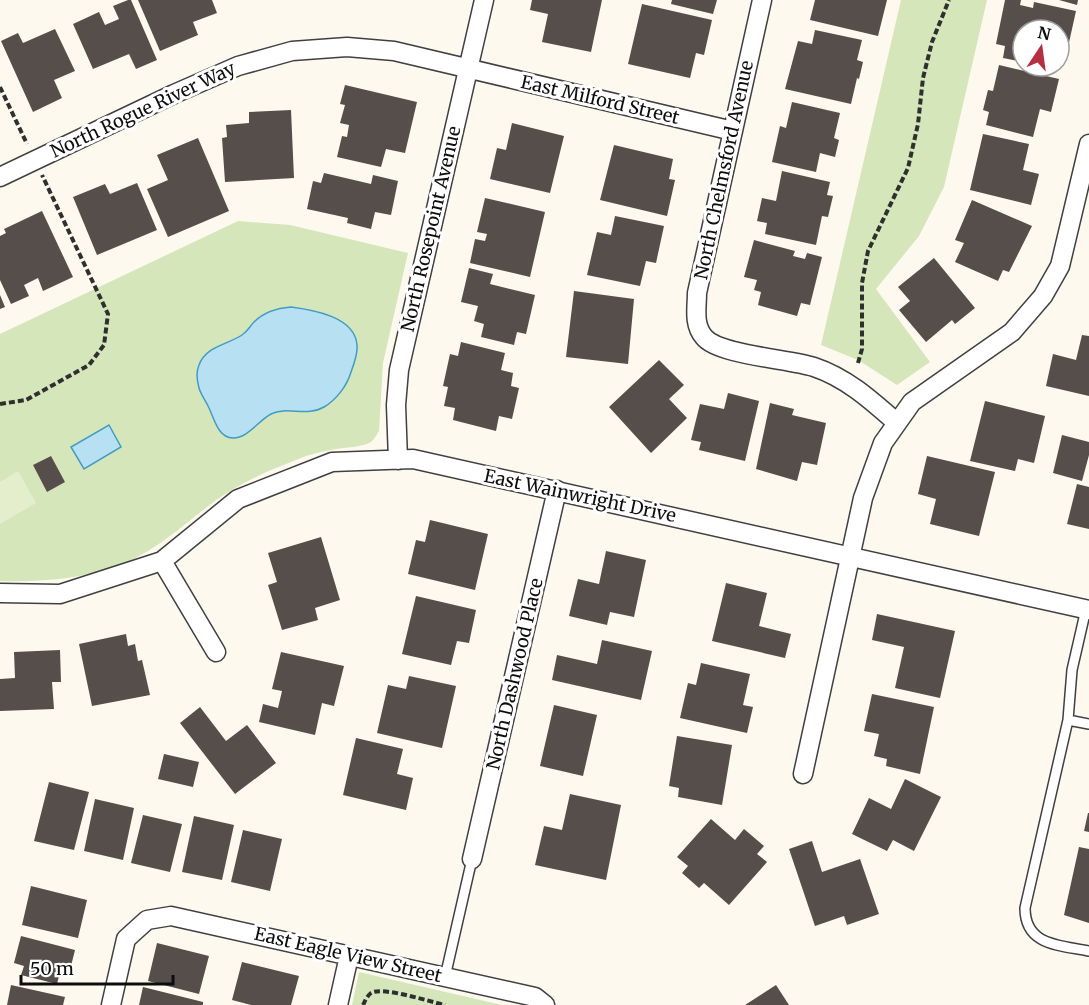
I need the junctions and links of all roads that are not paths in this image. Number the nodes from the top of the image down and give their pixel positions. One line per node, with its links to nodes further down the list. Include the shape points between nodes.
1 (484, 0): 3 (street, North Rosepoint Avenue)
2 (762, 0): 4 (street, North Chelmsford Avenue)
3 (467, 68): 4 (street, East Milford Street); 6 (street, North Rogue River Way, via 394,51 347,47 292,51 238,66); 8 (street, North Rosepoint Avenue, via 399,370)
4 (733, 131): 7 (street, North Chelmsford Avenue, via 697,293 696,323 705,339 726,349 814,367 860,390)
5 (1089, 144): 7 (street, via 1060,266 1043,296 1012,332 912,402)
6 (0, 177)
7 (897, 423): 10 (street, via 883,443 863,498)
8 (398, 460): 9 (street, East Wainwright Drive, via 413,459); 11 (street, East Wainwright Drive, via 332,462 238,499)
9 (557, 490): 10 (street, East Wainwright Drive); 18 (street, North Dashwood Place)
10 (852, 556): 13 (street, East Wainwright Drive); 17 (street)
11 (162, 561): 12 (street, East Wainwright Drive, via 60,594); 14 (street)
12 (0, 593)
13 (1088, 609): 15 (lane, via 1072,670)
14 (216, 652)
15 (1068, 720): 16 (lane); 19 (lane, via 1025,918 1032,934 1039,938)
16 (1089, 724)
17 (803, 774)
18 (472, 858): 21 (lane)
19 (1089, 951)
20 (349, 956): 21 (street, East Eagle View Street); 22 (street, East Eagle View Street, via 171,916 147,920 126,939); 23 (street)
21 (445, 977): 24 (street, East Eagle View Street, via 535,997)
22 (111, 1005)
23 (338, 1005)
24 (545, 1005)

